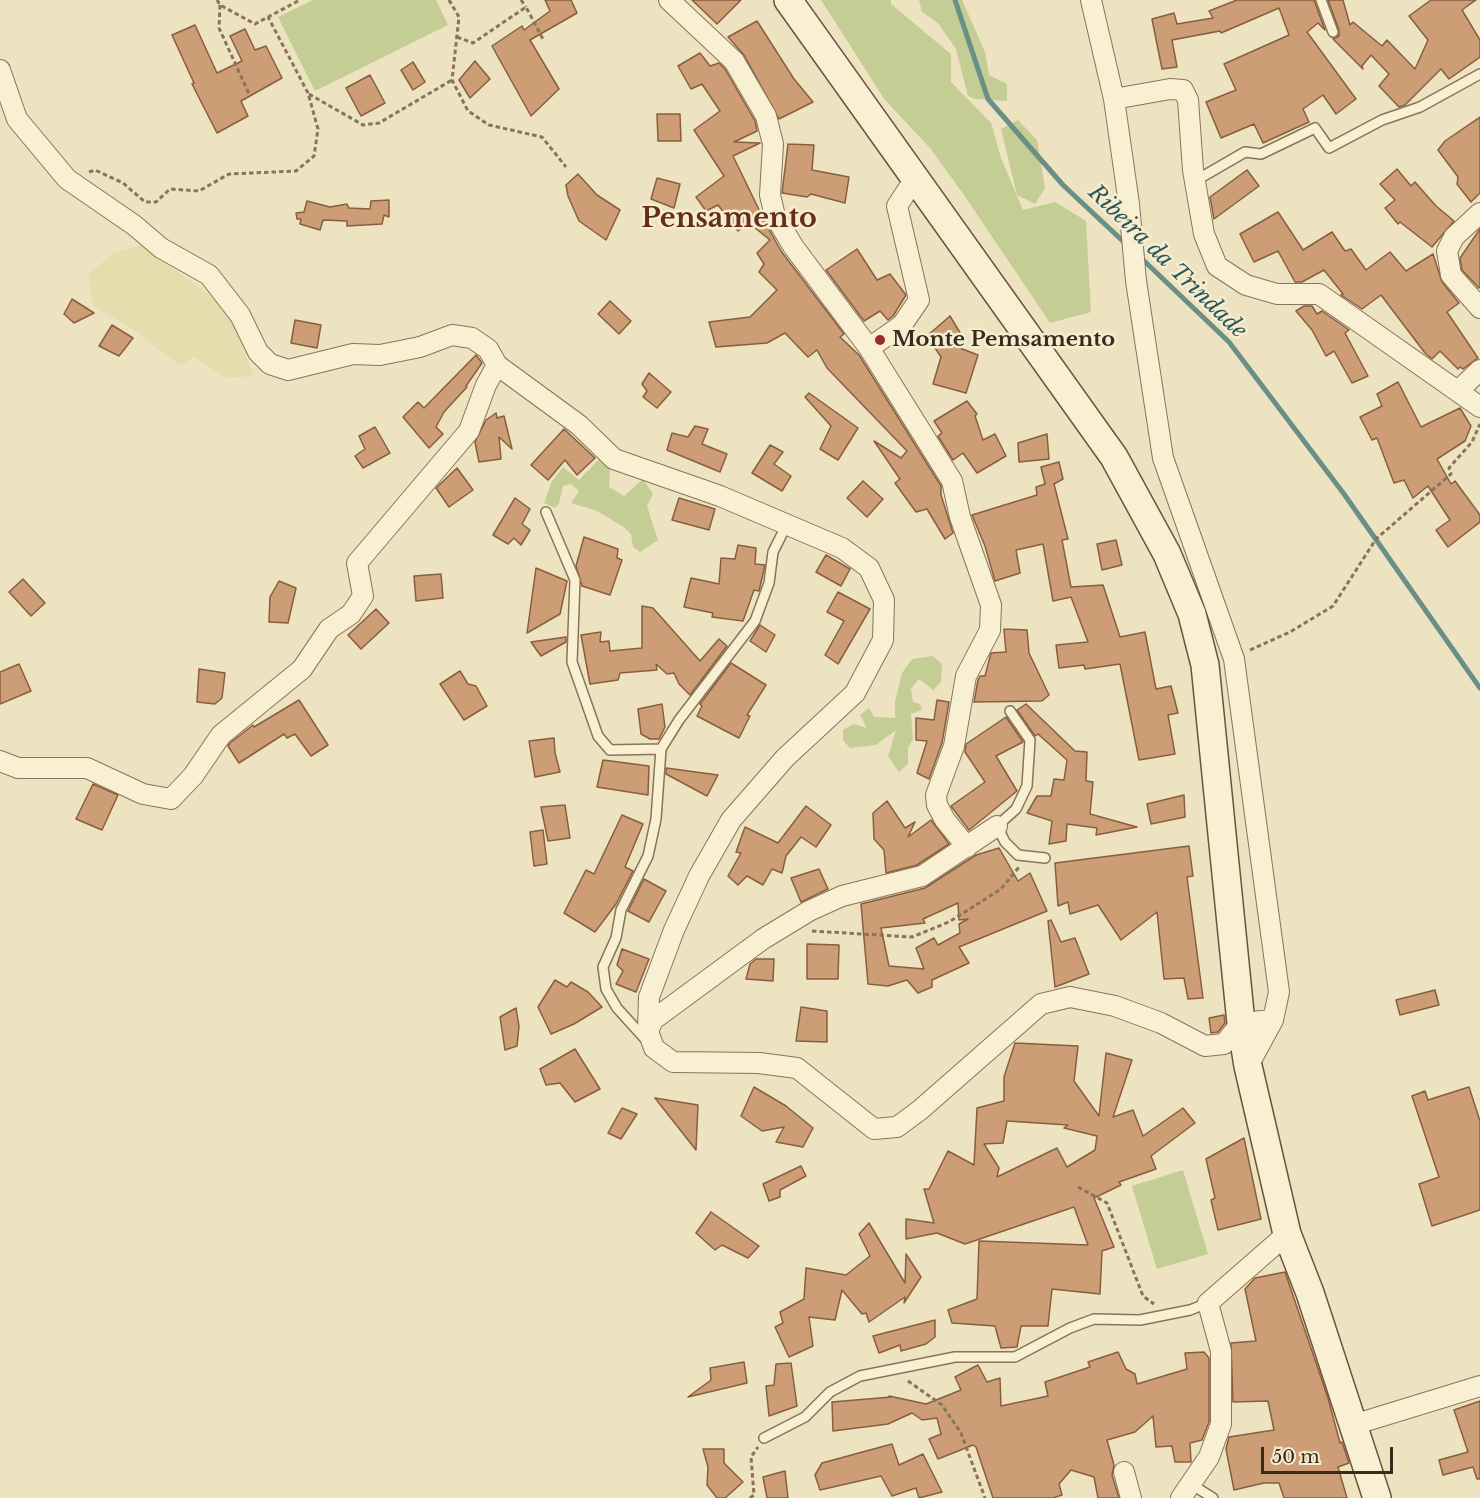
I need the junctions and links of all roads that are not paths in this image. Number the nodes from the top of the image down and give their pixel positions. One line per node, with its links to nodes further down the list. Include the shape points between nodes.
1 (669, 0): 13 (street, via 734,61 766,116 773,144 770,195 775,216)
2 (788, 0): 9 (street)
3 (1091, 0): 8 (street)
4 (1321, 0): 5 (lane)
5 (1333, 32)
6 (0, 70): 14 (street, via 17,119 67,179 160,248 209,275 240,315 258,352 270,364 288,370 353,354 380,355 420,347 452,335 472,338 488,349)
7 (1480, 74): 10 (lane, via 1420,107 1382,120 1329,148 1315,128 1261,154 1245,152)
8 (1114, 99): 10 (street, via 1183,90 1188,100); 26 (street, via 1163,458 1234,659 1278,982)
9 (916, 177): 13 (street, via 897,206 919,300 902,325 885,336); 27 (street, via 1114,457 1167,554 1192,614 1209,697)
10 (1195, 181): 16 (street, via 1204,234 1216,266 1246,285 1276,294 1319,294)
11 (1480, 213): 12 (street, via 1454,237 1447,251 1452,275)
12 (1480, 308)
13 (863, 340): 24 (street, via 952,481 960,517 991,605 990,630 966,676 954,746 936,795 945,820)
14 (497, 365): 19 (street, via 579,425 614,459 720,496); 22 (street, via 469,431 357,562 363,596 351,614 329,629 302,669 221,735 193,776 171,799 143,794 87,768 18,768)
15 (1480, 370): 16 (street)
16 (1458, 391): 17 (street)
17 (1480, 407)
18 (546, 512): 21 (lane, via 575,580 572,662 598,736 610,750)
19 (786, 526): 21 (lane, via 773,552 770,583 755,621); 28 (street, via 842,548 869,568 884,600 883,640 855,693 785,758 730,820 674,930 649,997)
20 (1010, 711): 23 (lane, via 1030,740 1027,786 1016,809)
21 (661, 749): 28 (lane, via 656,819 648,856 621,910 616,938 603,967 606,989 617,1008)
22 (0, 761)
23 (997, 826): 24 (street); 25 (lane, via 1018,855)
24 (967, 847): 28 (street, via 922,876 842,896 780,928 653,1020)
25 (1045, 858)
26 (1273, 1020): 27 (street); 29 (street)
27 (1241, 1023): 28 (street, via 1224,1044 1205,1046 1161,1023 1115,1006 1070,997 1041,1004 920,1110 897,1127 874,1129 797,1068 759,1063 674,1062); 29 (street)
28 (651, 1040)
29 (1248, 1066): 30 (street)
30 (1287, 1234): 31 (street); 33 (street)
31 (1208, 1303): 34 (lane, via 1140,1320 1094,1319 1015,1358 955,1357 860,1376 830,1392 805,1417); 36 (street, via 1221,1351 1221,1424 1209,1457)
32 (1480, 1386): 33 (street)
33 (1353, 1425): 39 (street)
34 (764, 1438)
35 (1124, 1472): 37 (street)
36 (1186, 1491): 38 (lane)
37 (1131, 1498)
38 (1213, 1498)
39 (1377, 1498)

